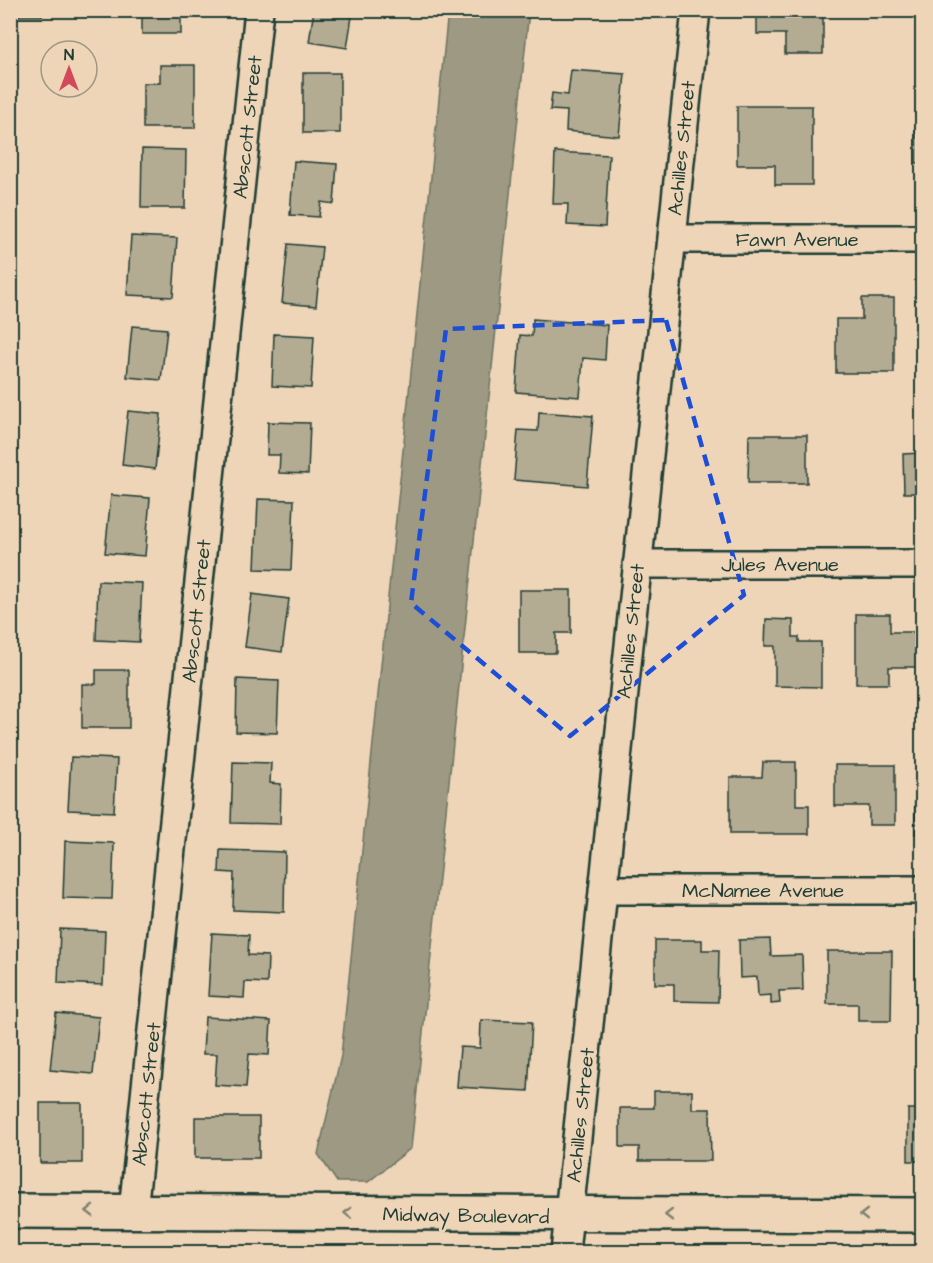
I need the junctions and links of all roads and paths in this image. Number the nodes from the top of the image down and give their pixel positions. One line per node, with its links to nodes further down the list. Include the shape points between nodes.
1 (259, 10): 10 (street, Abscott Street)
2 (696, 10): 3 (street, Achilles Street)
3 (672, 239): 4 (street, Fawn Avenue); 5 (street, Achilles Street)
4 (922, 239)
5 (637, 564): 6 (street, Jules Avenue); 7 (street, Achilles Street)
6 (922, 564)
7 (603, 890): 8 (street, McNamee Avenue); 12 (street, Achilles Street)
8 (922, 890)
9 (10, 1210): 10 (street, Midway Boulevard, one-way to 9)
10 (134, 1211): 12 (street, Midway Boulevard, one-way to 10)
11 (922, 1215): 12 (street, Midway Boulevard, one-way to 12)
12 (569, 1216): 13 (street, Achilles Street)
13 (565, 1252)

